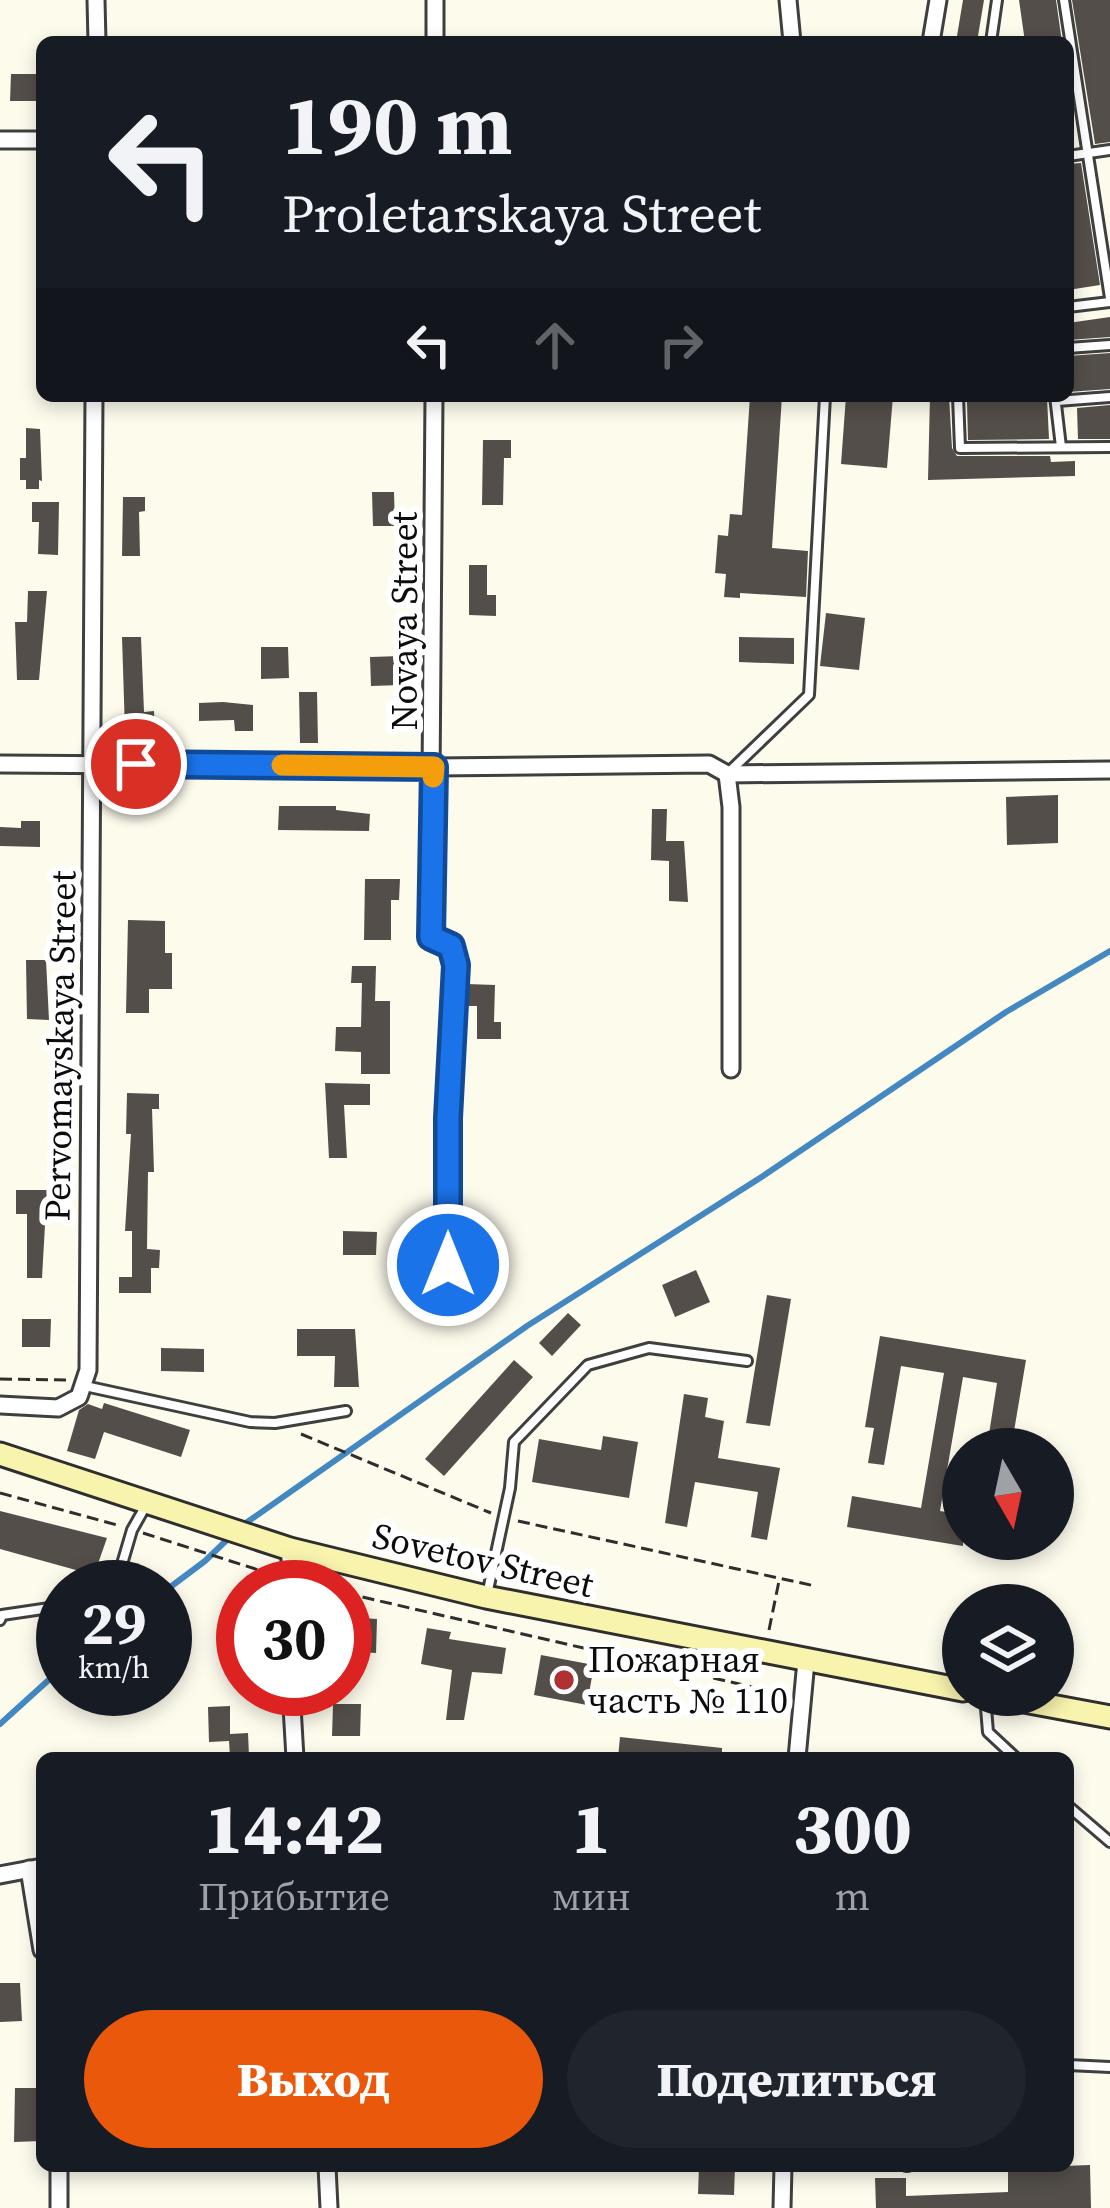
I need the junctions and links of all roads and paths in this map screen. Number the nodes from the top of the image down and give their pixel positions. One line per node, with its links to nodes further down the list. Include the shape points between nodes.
1 (96, 0): 7 (street)
2 (435, 0): 8 (street)
3 (788, 0): 9 (street)
4 (938, 0): 10 (street)
5 (997, 0): 11 (lane)
6 (1064, 0): 12 (lane)
7 (97, 36)
8 (435, 36)
9 (791, 36)
10 (932, 36)
11 (993, 36)
12 (1069, 36)
13 (1074, 70): 17 (lane)
14 (0, 140): 15 (street)
15 (36, 140)
16 (1110, 150): 17 (lane)
17 (1086, 153): 18 (lane); 19 (lane)
18 (1074, 155)
19 (1110, 300): 20 (lane)
20 (1074, 306)
21 (1110, 345): 22 (lane)
22 (1074, 348)
23 (1110, 397): 24 (lane)
24 (1074, 398)
25 (94, 402): 32 (street, Pervomayskaya Street)
26 (434, 402): 34 (street, Novaya Street)
27 (824, 402): 36 (lane, via 809,695)
28 (958, 402): 31 (lane, via 959,448)
29 (1056, 402): 31 (lane)
30 (1110, 447): 31 (lane)
31 (1061, 448)
32 (93, 763): 33 (street); 34 (street); 41 (street, Pervomayskaya Street)
33 (0, 764)
34 (434, 767): 36 (street, via 709,764); 38 (street, Novaya Street, via 431,937 451,946 456,965)
35 (1110, 770): 36 (street)
36 (727, 774): 37 (street)
37 (731, 1069)
38 (448, 1265)
39 (747, 1361): 48 (lane, via 649,1348 588,1365 514,1442)
40 (0, 1379): 41 (path)
41 (85, 1386): 42 (street, via 58,1408); 44 (lane)
42 (0, 1405)
43 (346, 1411): 44 (lane)
44 (275, 1423): 48 (path)
45 (0, 1454): 47 (main road, Sovetov Street)
46 (0, 1493): 49 (path)
47 (149, 1501): 49 (lane); 50 (main road, Sovetov Street)
48 (504, 1518): 54 (path); 56 (lane)
49 (132, 1530): 51 (lane); 52 (path)
50 (290, 1549): 53 (street); 56 (main road, Sovetov Street)
51 (123, 1560)
52 (220, 1560)
53 (290, 1560)
54 (779, 1578): 55 (path); 60 (path)
55 (815, 1586)
56 (486, 1597): 61 (main road, Sovetov Street)
57 (372, 1599): 63 (path)
58 (36, 1610): 59 (lane)
59 (0, 1620)
60 (769, 1632)
61 (806, 1661): 62 (main road, Sovetov Street); 69 (street)
62 (942, 1686)
63 (761, 1689)
64 (1074, 1711): 67 (main road)
65 (293, 1716): 68 (street)
66 (988, 1716): 70 (lane, via 988,1732)
67 (1110, 1717)
68 (296, 1752)
69 (798, 1752)
70 (1010, 1752)
71 (1074, 1811): 72 (lane)
72 (1110, 1841)
73 (36, 1868): 74 (street)
74 (0, 1875)
75 (1074, 2065): 76 (lane)
76 (1110, 2068)
77 (59, 2172): 80 (street)
78 (328, 2172): 81 (street)
79 (783, 2172): 82 (street)
80 (59, 2208)
81 (329, 2208)
82 (782, 2208)

